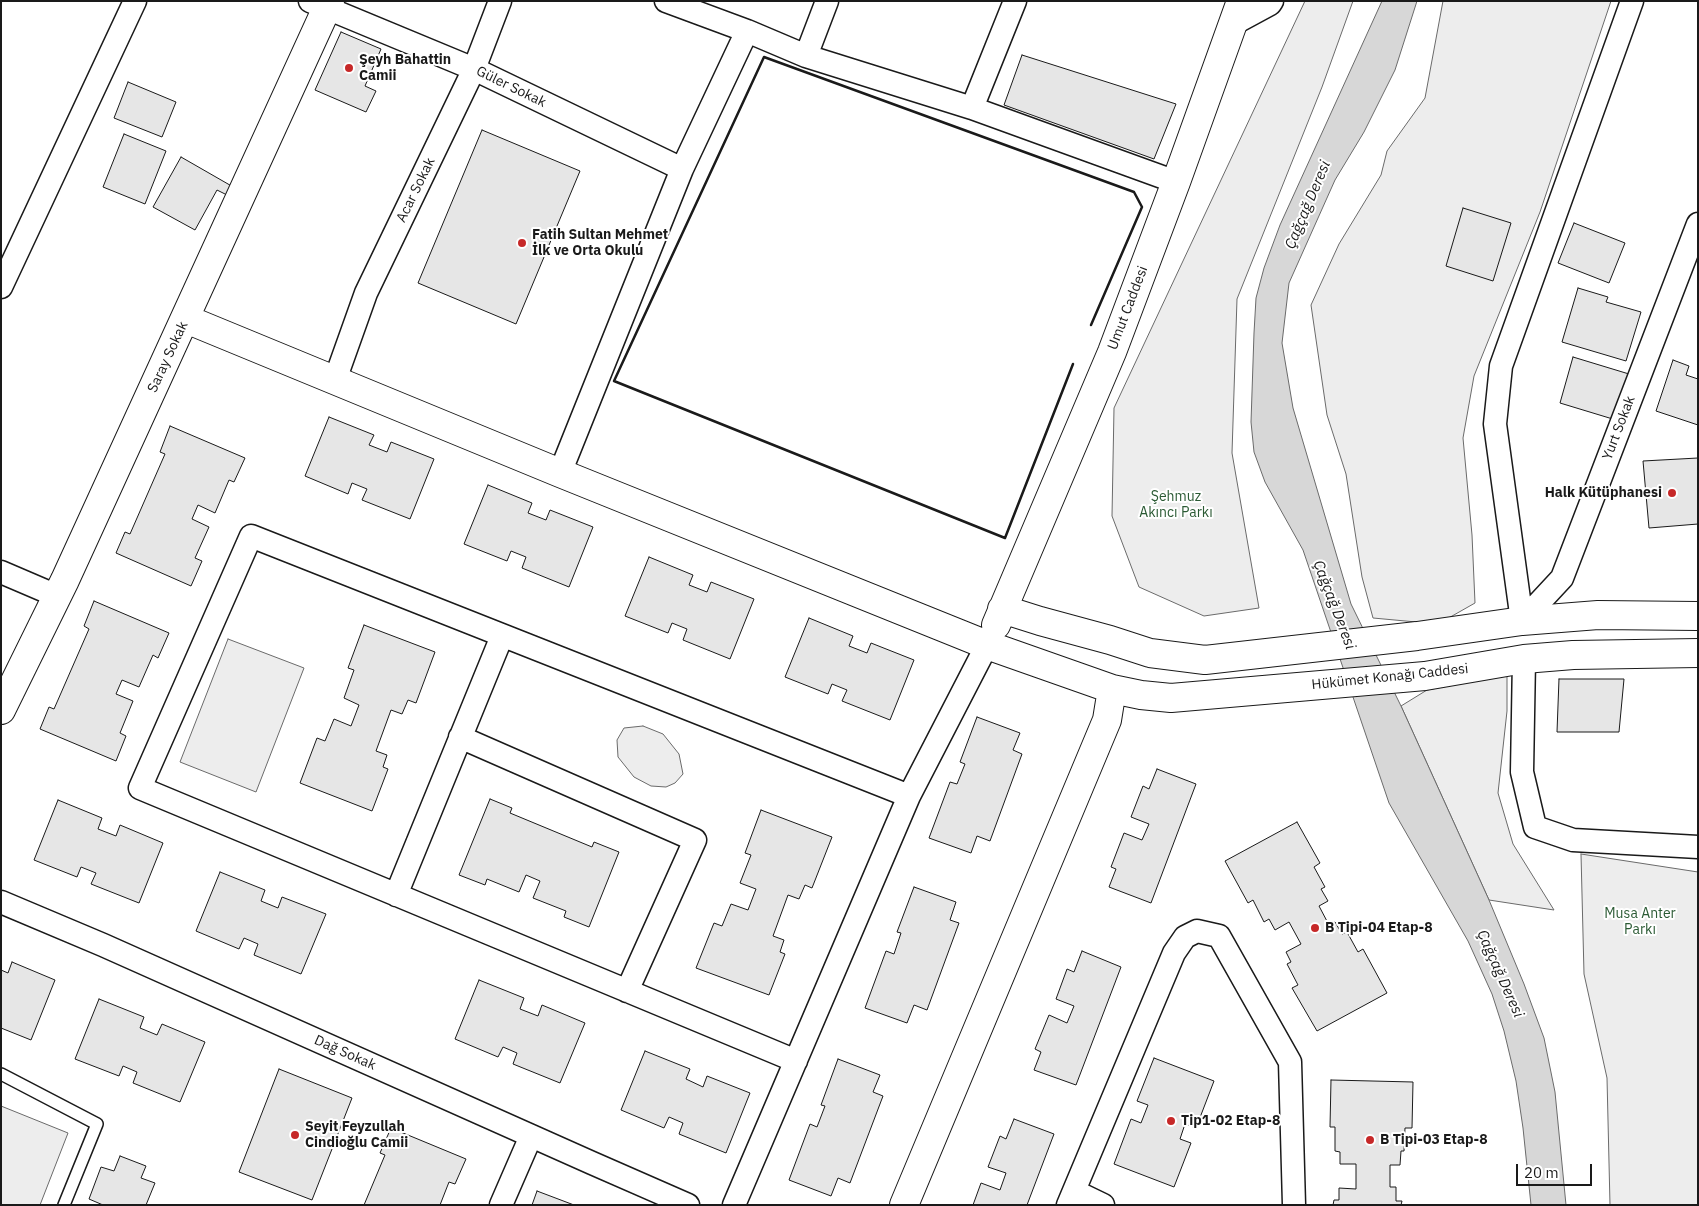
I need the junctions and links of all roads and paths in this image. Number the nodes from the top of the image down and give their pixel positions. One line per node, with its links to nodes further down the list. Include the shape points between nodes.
1 (135, 1): 17 (street)
2 (500, 1): 12 (street, Acar Sokak)
3 (666, 1): 10 (street)
4 (827, 1): 11 (street)
5 (1015, 1): 13 (street)
6 (1272, 1): 9 (street)
7 (1632, 1): 26 (street, via 1501,366 1495,424)
8 (322, 3): 12 (street, Güler Sokak); 19 (street, Saray Sokak)
9 (1237, 12): 15 (street, Umut Caddesi)
10 (747, 31): 11 (street); 14 (street)
11 (806, 56): 13 (street)
12 (474, 69): 14 (street, Güler Sokak); 20 (street, Acar Sokak, via 366,293)
13 (972, 108): 15 (street)
14 (682, 169): 21 (street)
15 (1176, 182): 24 (street, Umut Caddesi, via 1112,352)
16 (1698, 224): 26 (street, Yurt Sokak, via 1562,578)
17 (9, 251): 18 (street)
18 (1, 287)
19 (186, 319): 20 (street, Hükümet Konağı Caddesi); 23 (street, Saray Sokak)
20 (335, 380): 21 (street, Hükümet Konağı Caddesi)
21 (560, 473): 28 (street, Hükümet Konağı Caddesi)
22 (1, 572): 23 (street)
23 (57, 596): 32 (street, Saray Sokak)
24 (1002, 609): 26 (street, via 1150,653 1205,660); 28 (street, Umut Caddesi)
25 (1698, 616): 26 (street, via 1598,615)
26 (1522, 621)
27 (502, 636): 33 (street); 34 (street); 36 (street, via 250,536 140,788)
28 (987, 645): 31 (street, Hükümet Konağı Caddesi); 34 (street)
29 (1698, 653): 30 (street, Hükümet Konağı Caddesi)
30 (1524, 659): 31 (street, Hükümet Konağı Caddesi, via 1426,676 1171,698); 35 (street, via 1522,772 1535,827 1573,840)
31 (1112, 689): 47 (street, via 1107,720)
32 (1, 710)
33 (460, 737): 36 (street); 38 (street, via 695,840)
34 (909, 796): 39 (street)
35 (1698, 847)
36 (396, 895): 38 (street)
37 (1, 902): 41 (street, Dağ Sokak)
38 (627, 991): 39 (street)
39 (796, 1061): 46 (street)
40 (1, 1074): 43 (lane, via 97,1124)
41 (531, 1136): 44 (street); 45 (street, Dağ Sokak)
42 (1071, 1198): 48 (street); 49 (street, via 1174,953 1185,937 1197,931 1219,936 1290,1062)
43 (64, 1205)
44 (501, 1205)
45 (688, 1205)
46 (734, 1205)
47 (904, 1205)
48 (1103, 1205)
49 (1294, 1205)

